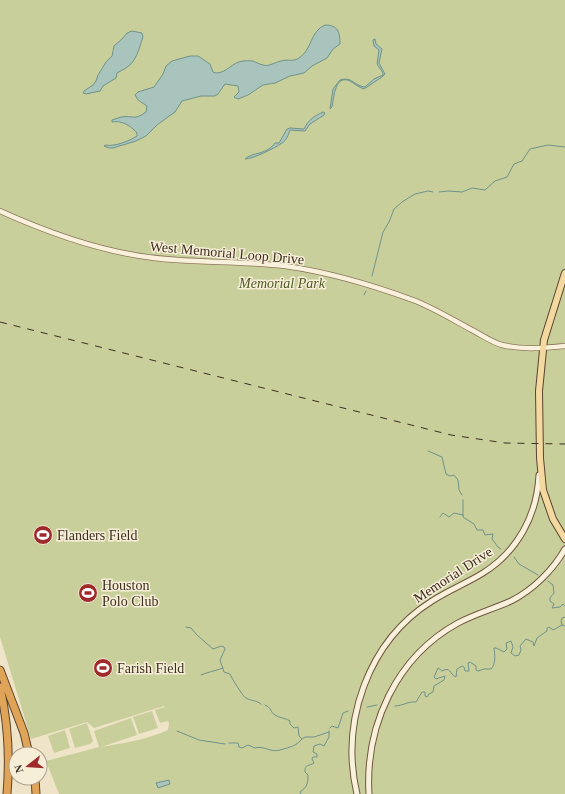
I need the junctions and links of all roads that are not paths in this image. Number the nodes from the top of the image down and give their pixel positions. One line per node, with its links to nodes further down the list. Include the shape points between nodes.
1 (0, 211): 4 (street, West Memorial Loop Drive, via 72,238 135,255 286,266 350,280 433,309 497,343)
2 (565, 273): 4 (main road, Memorial Drive)
3 (565, 346): 4 (street, West Memorial Loop Drive)
4 (542, 348): 5 (main road, Memorial Drive, via 539,391)
5 (540, 458): 6 (main road, via 546,503); 12 (main road, Memorial Drive, via 536,498 529,520 517,542 506,555 489,568 417,612 391,638 370,672 360,697 353,732 352,762)
6 (564, 538)
7 (565, 549): 13 (main road, via 546,575 524,592 513,600 457,624 435,639 413,661 392,689 378,718 371,746)
8 (0, 670): 10 (highway)
9 (0, 687): 11 (highway, via 8,745)
10 (27, 746)
11 (7, 794)
12 (357, 794)
13 (369, 794)

